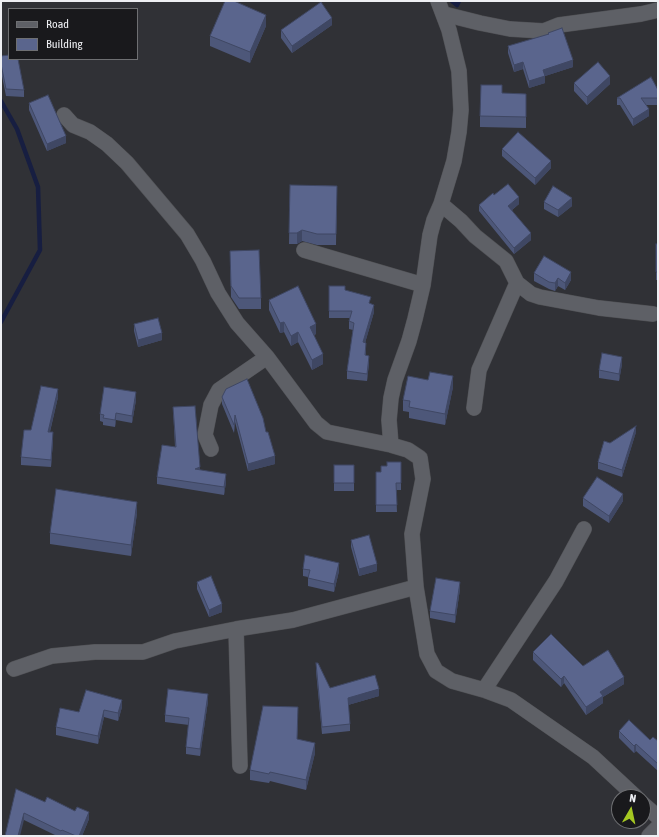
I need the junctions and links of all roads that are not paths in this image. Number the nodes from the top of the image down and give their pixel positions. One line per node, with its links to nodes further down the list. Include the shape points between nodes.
1 (650, 1): 4 (street)
2 (441, 8): 4 (street, via 480,23 510,29 544,31 559,25); 6 (street, via 459,71 461,110 454,161)
3 (658, 10): 4 (street)
4 (641, 14)
5 (64, 115): 11 (street, via 77,127 90,132 107,144 127,163 187,234 225,305)
6 (441, 204): 8 (street, via 506,261); 9 (street, via 430,235)
7 (304, 250): 9 (street)
8 (517, 283): 10 (street, via 531,294 540,297 599,308); 12 (street, via 479,370)
9 (423, 285): 13 (street, via 391,398)
10 (653, 314)
11 (267, 357): 13 (street, via 316,423 327,432); 14 (street, via 219,390 211,404 205,434)
12 (474, 408)
13 (391, 445): 16 (street, via 408,450 420,458 423,479 412,534)
14 (211, 449)
15 (584, 529): 19 (street, via 556,581)
16 (416, 588): 17 (street, via 293,620); 19 (street, via 427,654 433,667 452,681)
17 (236, 629): 18 (street, via 175,641 143,652 95,652 52,656); 20 (street)
18 (14, 669)
19 (484, 690): 21 (street, via 511,700 586,752)
20 (240, 766)
21 (627, 789)
22 (658, 827): 23 (street)
23 (649, 836)

